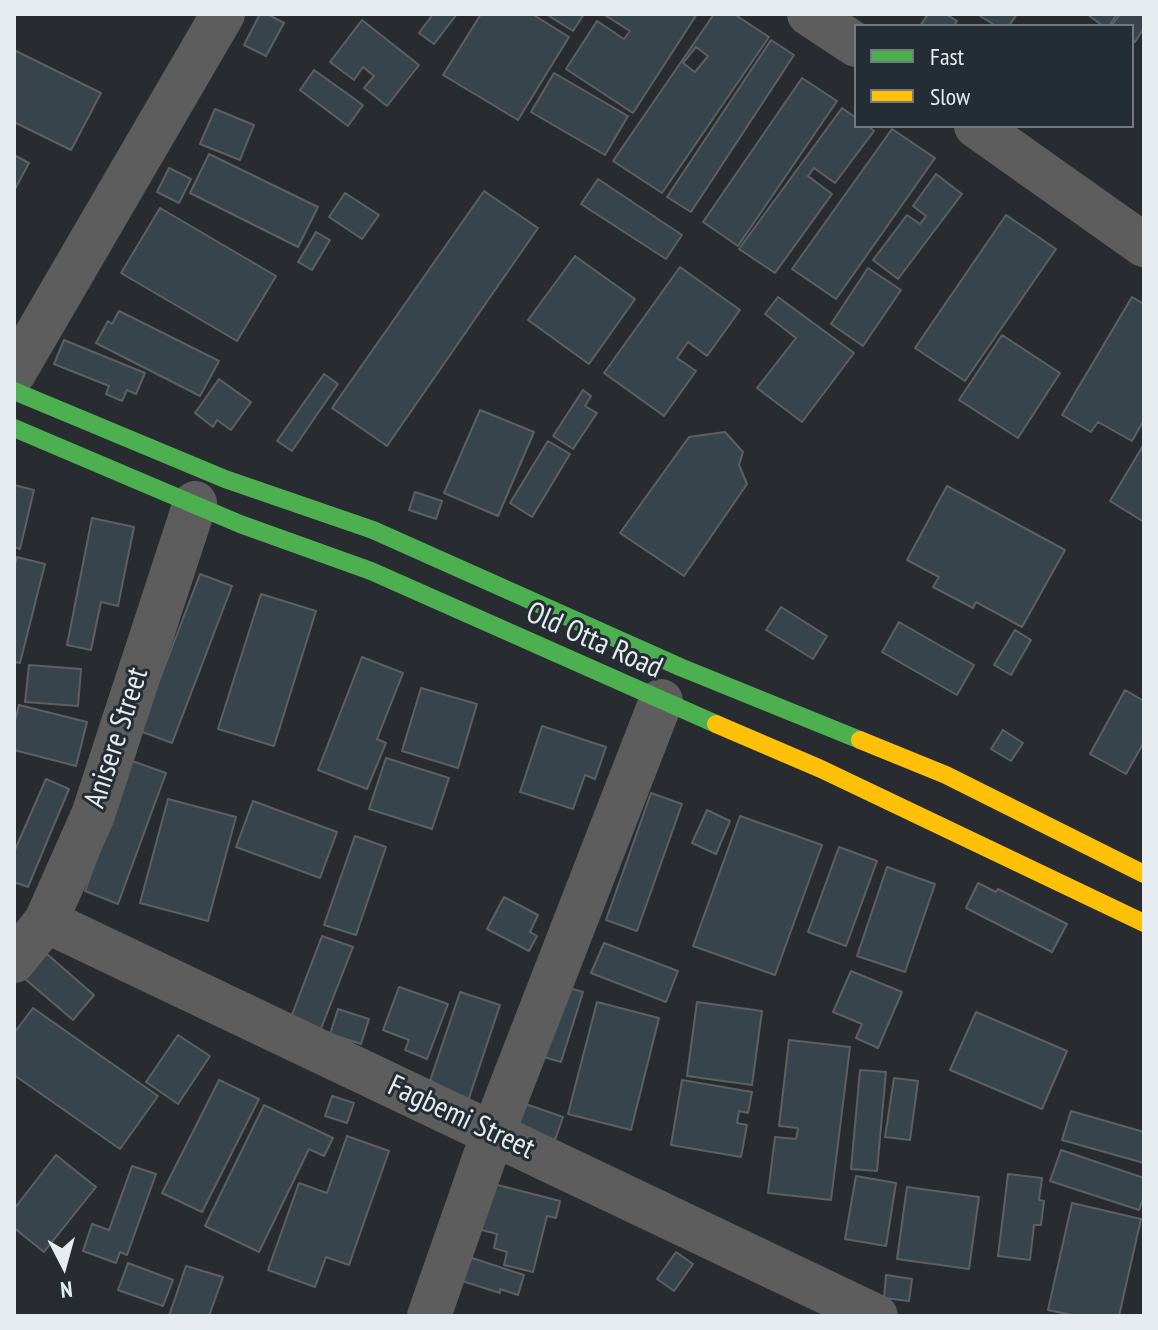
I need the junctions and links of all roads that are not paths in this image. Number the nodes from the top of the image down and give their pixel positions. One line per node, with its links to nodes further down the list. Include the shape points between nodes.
1 (223, 14): 6 (street)
2 (809, 14): 3 (street)
3 (854, 44)
4 (979, 128): 5 (street)
5 (1144, 245)
6 (14, 373)
7 (14, 391): 11 (street, Old Otta Road, via 225,479 373,530 680,667)
8 (14, 428): 9 (street, Old Otta Road)
9 (195, 503): 10 (street, Old Otta Road, via 371,571); 13 (street, Anisere Street, via 93,815)
10 (661, 701): 11 (street, Old Otta Road); 16 (street)
11 (830, 750): 12 (street, Old Otta Road, via 946,775); 14 (street, Old Otta Road)
12 (1144, 874)
13 (46, 921): 15 (street, Anisere Street); 16 (street, Fagbemi Street)
14 (1144, 923)
15 (14, 961)
16 (493, 1133): 17 (street); 18 (street, Fagbemi Street)
17 (429, 1316)
18 (876, 1316)

